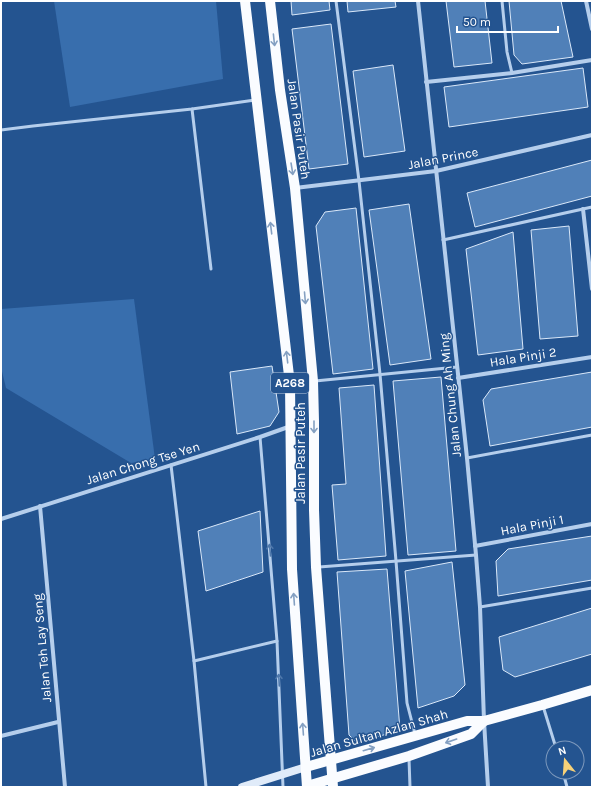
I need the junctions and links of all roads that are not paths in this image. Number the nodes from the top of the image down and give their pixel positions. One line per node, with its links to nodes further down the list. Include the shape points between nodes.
1 (245, 1): 11 (main road, Jalan Pasir Puteh / A268)
2 (270, 1): 17 (main road, Jalan Pasir Puteh / A268, one-way to 17)
3 (336, 1): 16 (lane)
4 (418, 1): 10 (street, Jalan Chung Ah Ming)
5 (502, 1): 9 (lane, via 507,52)
6 (586, 1): 7 (street)
7 (592, 29)
8 (592, 60): 9 (street)
9 (512, 72): 10 (street)
10 (426, 82): 15 (street, Jalan Chung Ah Ming)
11 (256, 100): 12 (lane); 28 (main road, Jalan Pasir Puteh / A268, one-way to 11, via 290,384)
12 (192, 109): 13 (lane); 21 (lane)
13 (1, 130)
14 (592, 135): 15 (street, Jalan Prince)
15 (436, 171): 16 (street, Jalan Prince); 20 (street, Jalan Chung Ah Ming)
16 (359, 181): 17 (street, Jalan Prince); 25 (lane)
17 (295, 188): 27 (main road, Jalan Pasir Puteh / A268, one-way to 27)
18 (592, 207): 19 (lane)
19 (583, 209): 20 (lane); 22 (street)
20 (443, 240): 24 (street, Jalan Chung Ah Ming)
21 (211, 269)
22 (592, 289)
23 (592, 356): 26 (street, Hala Pinji 2)
24 (457, 366): 25 (lane); 26 (street, Jalan Chung Ah Ming)
25 (380, 374): 27 (lane); 38 (lane)
26 (458, 378): 31 (street, Jalan Chung Ah Ming)
27 (313, 381): 39 (main road, Jalan Pasir Puteh / A268, one-way to 39)
28 (291, 426): 30 (street, Jalan Chong Tse Yen); 53 (main road, Jalan Pasir Puteh / A268, one-way to 28, via 292,569)
29 (592, 435): 31 (lane)
30 (260, 437): 32 (street, Jalan Chong Tse Yen); 42 (lane, one-way to 30)
31 (467, 458): 36 (street, Jalan Chung Ah Ming)
32 (171, 465): 33 (street, Jalan Chong Tse Yen); 43 (lane)
33 (40, 506): 34 (street, Jalan Chong Tse Yen); 47 (street, Jalan Teh Lay Seng)
34 (1, 519)
35 (592, 524): 36 (street, Hala Pinji 1)
36 (475, 546): 37 (street, Jalan Chung Ah Ming)
37 (476, 555): 38 (lane); 41 (street, Jalan Chung Ah Ming)
38 (396, 561): 39 (lane); 49 (lane, via 407,703)
39 (316, 567): 52 (main road, Jalan Pasir Puteh / A268)
40 (592, 588): 41 (lane)
41 (480, 607): 46 (street, Jalan Chung Ah Ming)
42 (277, 641): 43 (lane); 54 (lane, one-way to 42)
43 (194, 661): 57 (lane)
44 (592, 690): 45 (main road, Jalan Sultan Azlan Shah)
45 (542, 705): 46 (main road, Jalan Sultan Azlan Shah); 50 (lane)
46 (484, 721): 49 (main road, Jalan Sultan Azlan Shah, via 467,721); 51 (main road, Jalan Sultan Azlan Shah, one-way to 51, via 471,734); 62 (street, Jalan Chung Ah Ming)
47 (58, 722): 48 (street); 56 (street, Jalan Teh Lay Seng)
48 (1, 736)
49 (415, 736): 52 (main road, Jalan Sultan Azlan Shah, one-way to 49)
50 (553, 740)
51 (409, 756): 55 (main road, Jalan Sultan Azlan Shah); 61 (lane)
52 (331, 760): 53 (main road, Jalan Sultan Azlan Shah); 55 (main road, Jalan Pasir Puteh / A268)
53 (306, 768): 54 (main road, Jalan Sultan Azlan Shah); 60 (main road, Jalan Pasir Puteh / A268)
54 (282, 774): 58 (main road, Jalan Sultan Azlan Shah); 59 (lane)
55 (333, 783): 60 (main road, Jalan Sultan Azlan Shah)
56 (65, 787)
57 (206, 787)
58 (242, 787)
59 (283, 787)
60 (306, 787)
61 (410, 787)
62 (488, 787)

